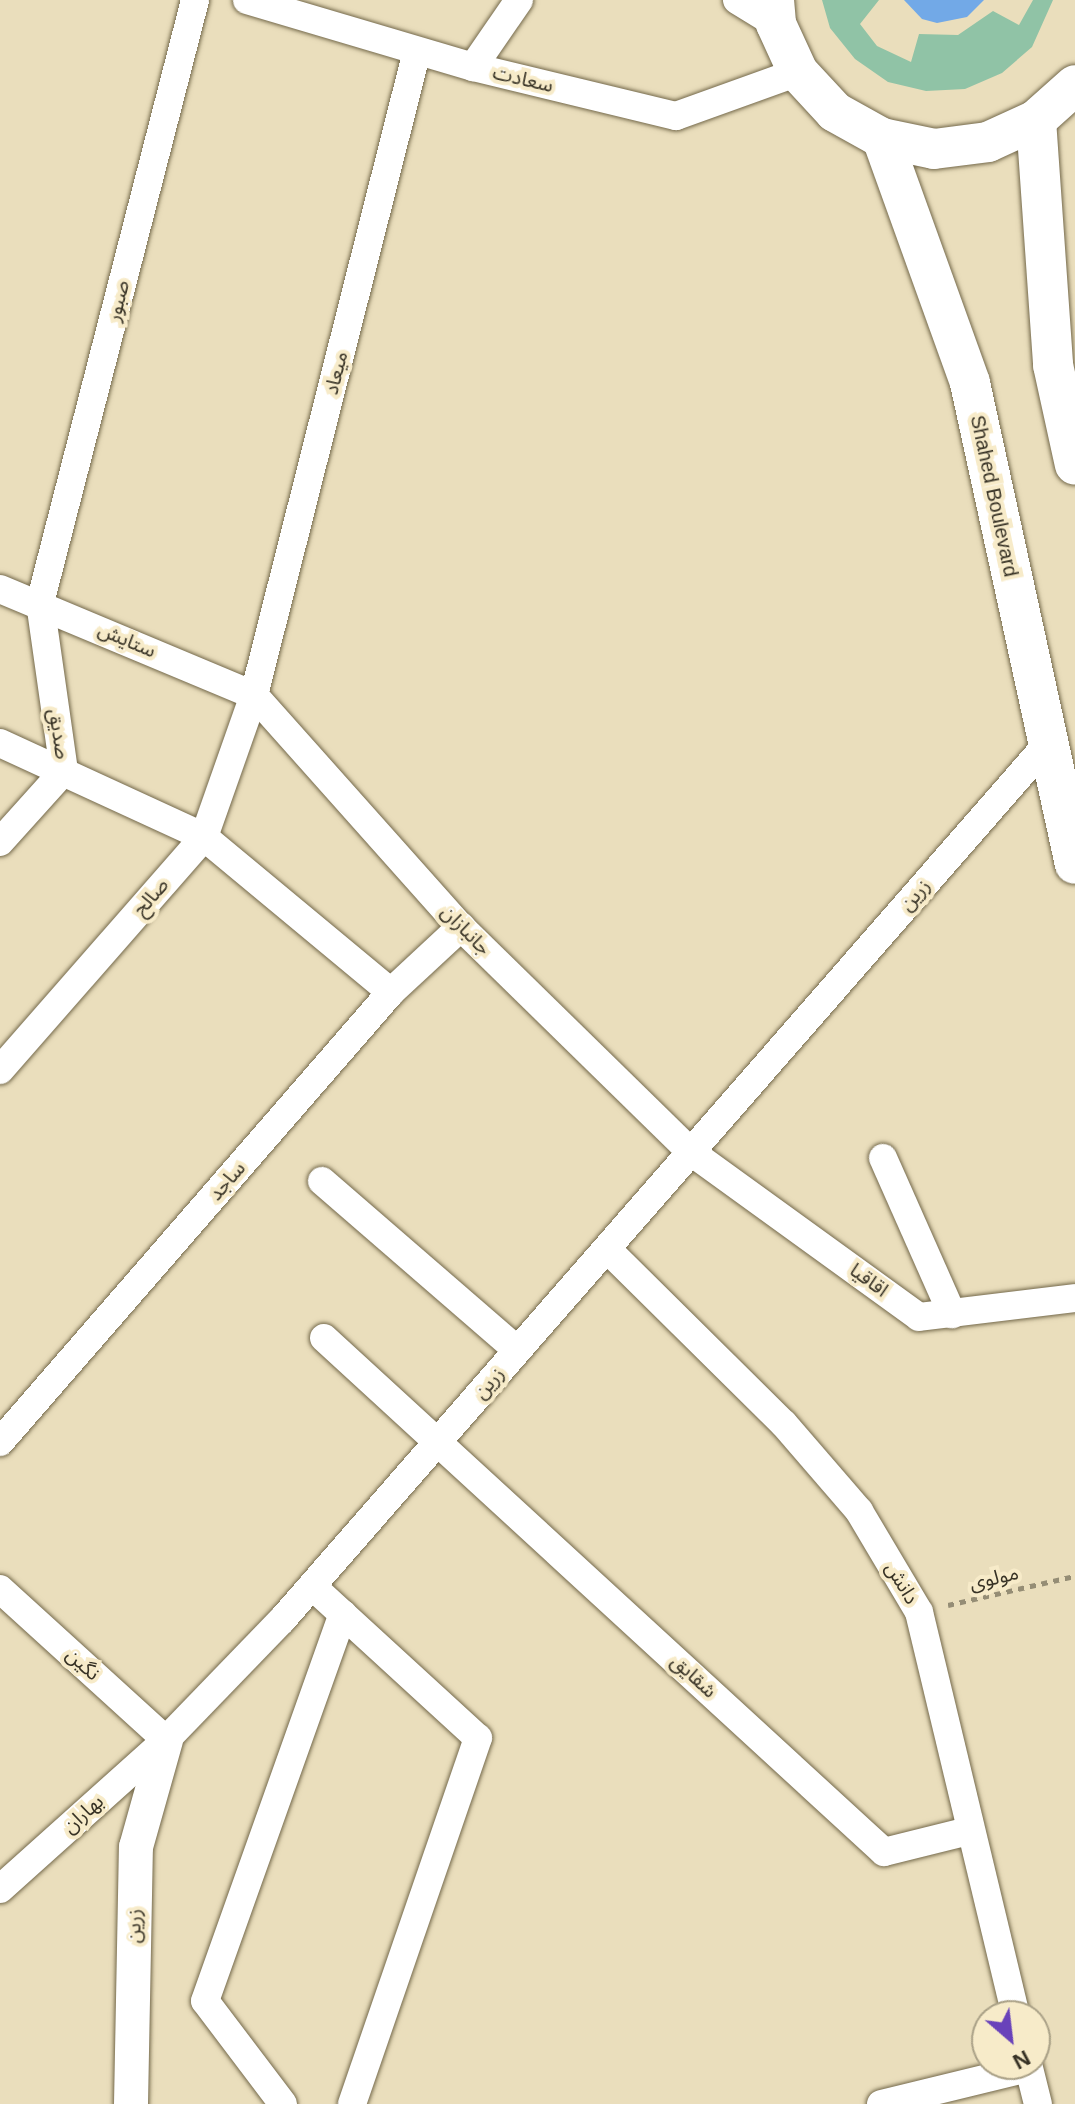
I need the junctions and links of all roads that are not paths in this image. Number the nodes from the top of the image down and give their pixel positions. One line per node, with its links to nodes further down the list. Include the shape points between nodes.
1 (195, 0): 16 (street, صبور)
2 (247, 0): 6 (street, سعادت)
3 (519, 0): 7 (street)
4 (737, 0): 5 (street)
5 (775, 12): 8 (main road)
6 (417, 51): 7 (street, سعادت); 17 (street, میعاد)
7 (473, 67): 8 (street, سعادت, via 676,116)
8 (798, 72): 11 (main road, via 835,112)
9 (1075, 85): 10 (main road)
10 (1036, 120): 11 (main road, via 988,142 961,146 934,149); 13 (main road)
11 (882, 138): 19 (main road, Shahed Boulevard, via 970,383)
12 (1075, 331): 13 (main road)
13 (1053, 365): 14 (main road)
14 (1075, 465)
15 (0, 589): 16 (street, ستایش)
16 (40, 603): 17 (street, ستایش); 20 (street, صدیق)
17 (254, 695): 21 (street, صالح); 24 (street, جانبازان)
18 (0, 743): 20 (street)
19 (1048, 743): 23 (main road, Shahed Boulevard); 27 (street, زرین)
20 (64, 771): 21 (street); 22 (street, صدیق)
21 (204, 837): 25 (street); 26 (street, صالح)
22 (0, 842)
23 (1075, 864)
24 (461, 927): 25 (street, ساجد); 27 (street, جانبازان)
25 (391, 992): 36 (street, ساجد)
26 (0, 1070)
27 (691, 1152): 30 (street, زرین); 32 (street, اقاقیا, via 919,1317)
28 (883, 1158): 32 (street)
29 (322, 1181): 34 (street)
30 (607, 1249): 34 (street, زرین); 41 (street, دانش, via 784,1424 859,1511 919,1612)
31 (1075, 1298): 32 (street, اقاقیا)
32 (952, 1314)
33 (324, 1338): 35 (street)
34 (517, 1350): 35 (street, زرین)
35 (439, 1440): 37 (street, زرین); 41 (street, شقایق, via 884,1852)
36 (0, 1442)
37 (312, 1586): 39 (street); 40 (street, زرین)
38 (0, 1589): 40 (street, نگین)
39 (343, 1614): 47 (street, via 205,2001); 48 (street, via 478,1738)
40 (166, 1740): 42 (street, بهاران); 46 (street, زرین, via 136,1847)
41 (968, 1831): 43 (street, دانش)
42 (0, 1889)
43 (1012, 2000)
44 (974, 2080): 49 (street)
45 (1032, 2080): 50 (street)
46 (131, 2104)
47 (283, 2104)
48 (352, 2104)
49 (881, 2104)
50 (1038, 2104)

